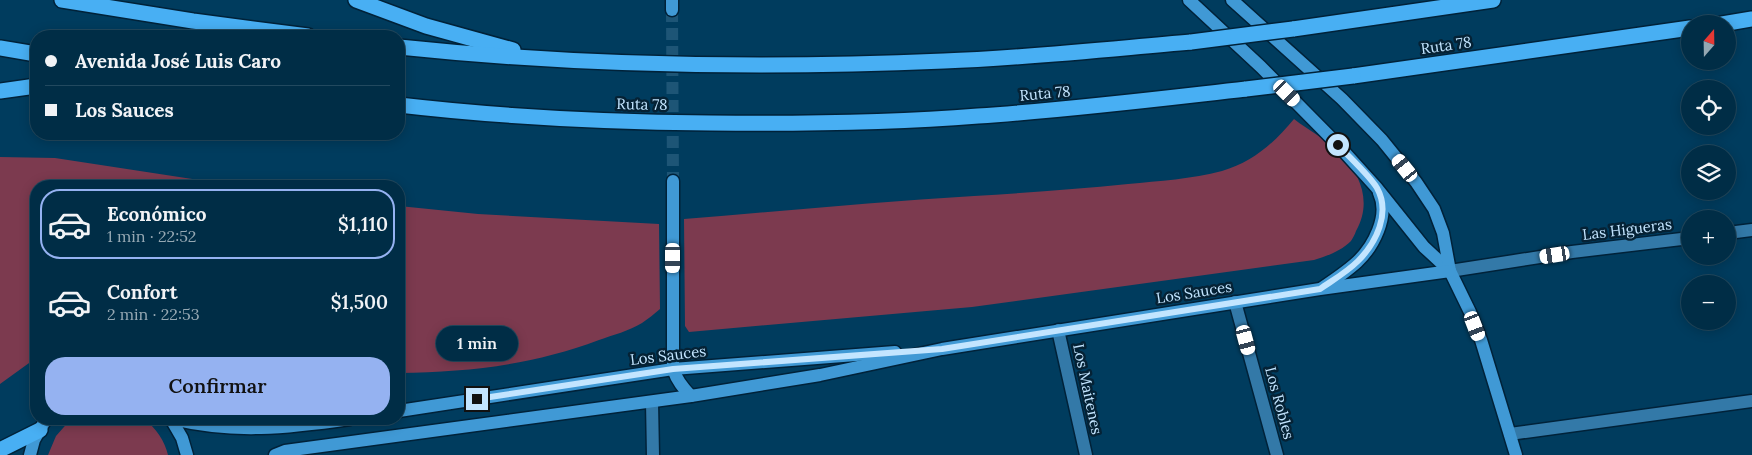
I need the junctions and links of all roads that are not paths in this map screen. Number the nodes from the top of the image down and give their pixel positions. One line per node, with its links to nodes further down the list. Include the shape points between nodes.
1 (62, 0): 9 (highway)
2 (356, 0): 13 (highway, via 451,33)
3 (1189, 0): 18 (main road, via 1261,67)
4 (1232, 0): 22 (main road, via 1342,99 1388,147 1434,209 1443,234)
5 (1493, 0): 13 (highway, bridge, via 1191,42 946,61 754,65)
6 (1752, 20): 7 (highway)
7 (1736, 22)
8 (1681, 29): 16 (highway, Ruta 78, bridge, via 1353,76 1064,110 977,116 791,124 622,121 532,118)
9 (259, 30)
10 (0, 48): 12 (highway)
11 (405, 48): 13 (highway)
12 (30, 53)
13 (561, 61)
14 (30, 87): 15 (highway)
15 (0, 91)
16 (405, 106)
17 (673, 181): 27 (main road)
18 (1376, 187): 22 (main road, via 1424,247); 23 (main road, via 1382,197 1383,209 1376,236 1358,261)
19 (1752, 230): 20 (street)
20 (1736, 232)
21 (1681, 239): 22 (street, Las Higueras, via 1572,252)
22 (1450, 272): 23 (main road, Los Sauces); 37 (main road, via 1481,340)
23 (1320, 289): 24 (main road, Los Sauces)
24 (1235, 302): 25 (main road, Los Sauces); 44 (street, Los Robles)
25 (1058, 330): 26 (main road, Los Sauces); 43 (street, Los Maitenes)
26 (942, 349): 27 (main road, Los Sauces); 28 (main road, Los Sauces, via 820,375)
27 (673, 369): 28 (main road, via 680,386); 31 (main road, Los Sauces)
28 (691, 396): 30 (main road, Los Sauces)
29 (1752, 401): 37 (street)
30 (652, 402): 41 (main road, Los Sauces, via 285,451); 42 (street)
31 (405, 410)
32 (41, 425): 38 (highway)
33 (42, 425): 39 (main road)
34 (175, 425): 40 (main road)
35 (203, 425): 36 (main road, via 234,429)
36 (299, 425)
37 (1510, 434): 45 (main road)
38 (0, 450)
39 (30, 455)
40 (187, 455)
41 (275, 455)
42 (653, 455)
43 (1086, 455)
44 (1277, 455)
45 (1516, 455)

